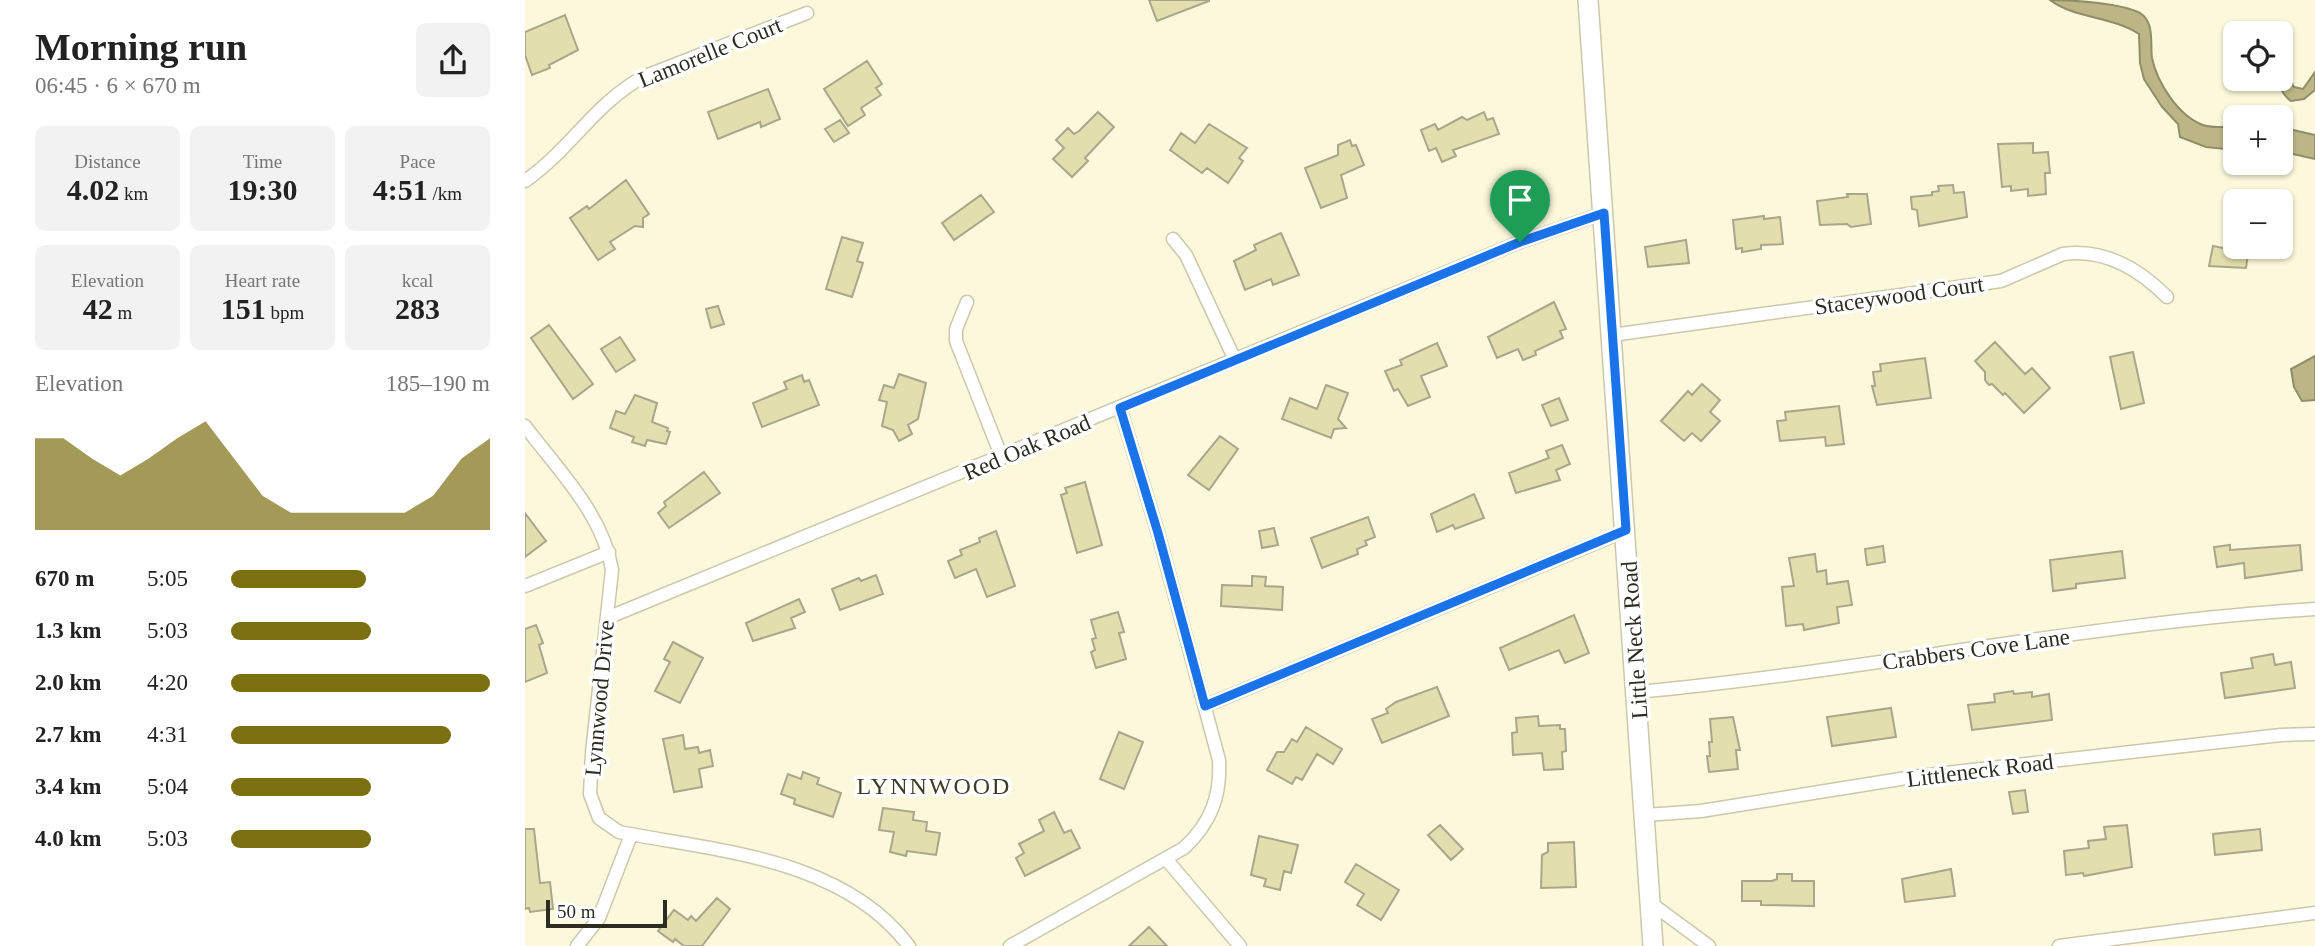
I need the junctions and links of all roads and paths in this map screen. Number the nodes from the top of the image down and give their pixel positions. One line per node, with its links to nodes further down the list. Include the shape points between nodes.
1 (1588, 0): 4 (street, Little Neck Road)
2 (807, 13): 3 (street, Lamorelle Court, via 622,88)
3 (525, 181)
4 (1604, 213): 8 (street, Little Neck Road); 9 (street, Red Oak Road, via 1520,242)
5 (1173, 239): 9 (street, via 1186,255)
6 (2167, 297): 8 (street, Staceywood Court, via 2124,264 2074,252 2001,281)
7 (967, 302): 12 (street, via 956,341)
8 (1612, 335): 13 (street, Little Neck Road)
9 (1235, 360): 10 (street, Red Oak Road)
10 (1120, 408): 12 (street, Red Oak Road); 19 (street)
11 (525, 426): 14 (street, Lynnwood Drive, via 593,517)
12 (1002, 458): 17 (street, Red Oak Road)
13 (1626, 530): 18 (street, Little Neck Road); 19 (street)
14 (609, 552): 15 (street); 17 (street, Lynnwood Drive, via 612,570)
15 (525, 586)
16 (2315, 609): 18 (street, Crabbers Cove Lane, via 2189,619 1764,680)
17 (607, 618): 22 (street, Lynnwood Drive, via 590,794 599,818)
18 (1638, 692): 21 (street, Little Neck Road)
19 (1205, 706): 23 (street, via 1219,760 1218,794 1196,837)
20 (2315, 734): 21 (street, Littleneck Road, via 1919,776 1701,811)
21 (1646, 815): 24 (street, Little Neck Road)
22 (631, 835): 26 (street, via 599,918); 27 (street, Lynnwood Drive, via 765,857 793,867 857,899 880,915)
23 (1166, 859): 28 (street); 29 (street)
24 (1652, 904): 30 (street, Little Neck Road); 31 (street)
25 (2315, 913): 32 (street)
26 (577, 946)
27 (909, 946)
28 (1010, 946)
29 (1240, 946)
30 (1653, 946)
31 (1709, 946)
32 (2059, 946)

